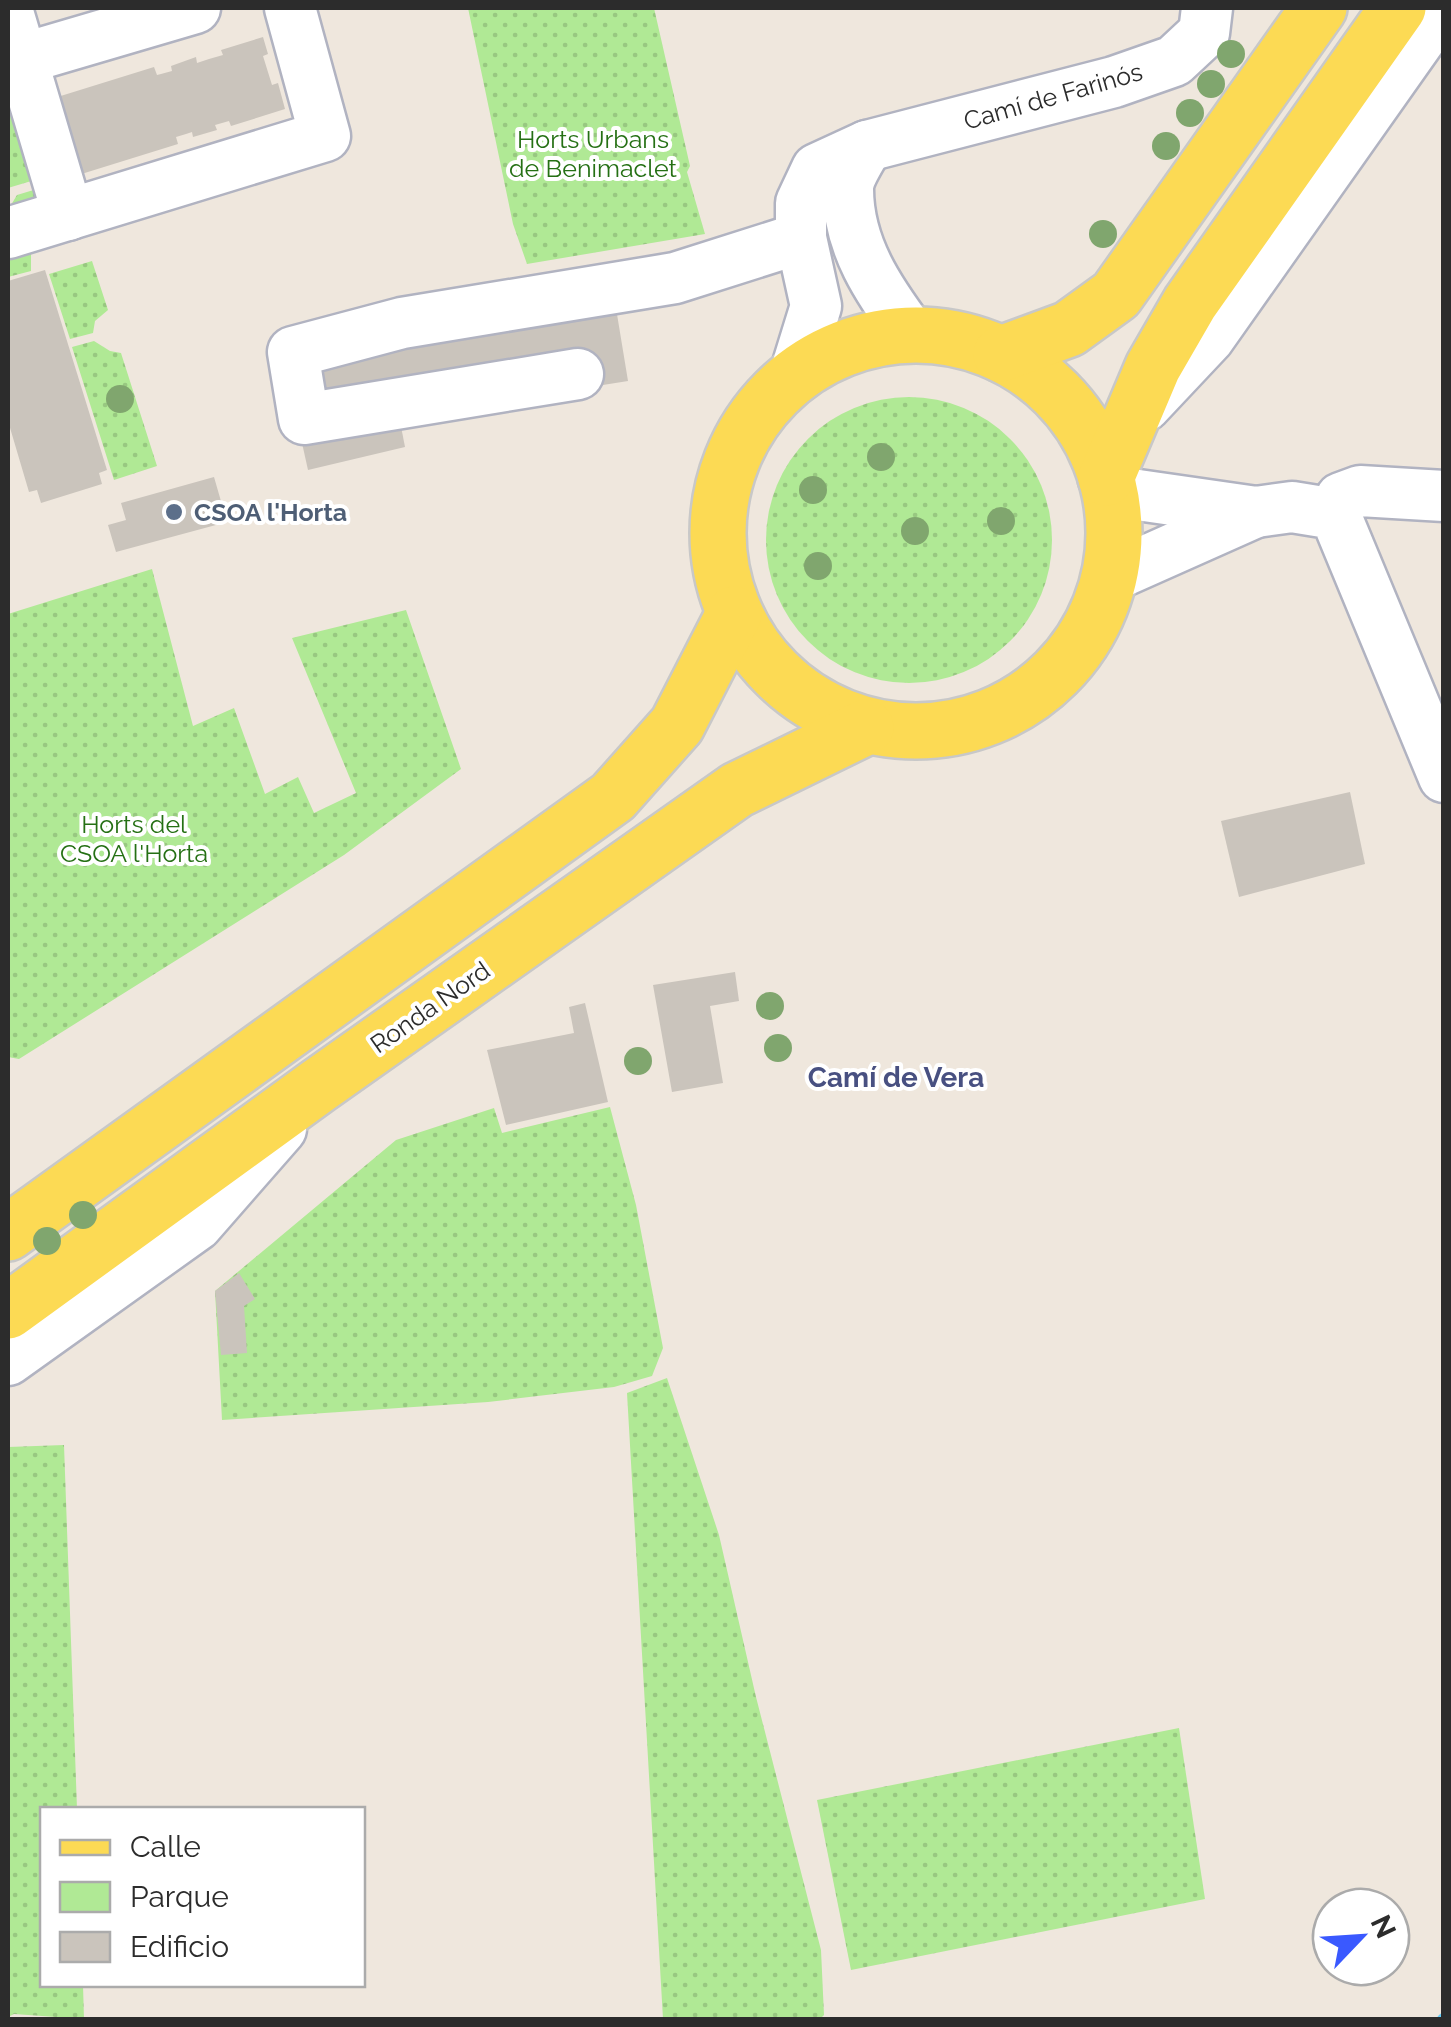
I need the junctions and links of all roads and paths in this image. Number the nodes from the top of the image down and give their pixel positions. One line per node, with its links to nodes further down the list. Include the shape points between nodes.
1 (196, 8): 8 (street)
2 (290, 8): 10 (street, via 324,136)
3 (1207, 8): 9 (street, Camí de Farinós, via 1204,33 1174,61)
4 (1319, 8): 14 (main road, via 1116,295 1069,329)
5 (1398, 8): 17 (main road, via 1190,303)
6 (1442, 8): 17 (street, via 1210,338)
7 (8, 12): 8 (street)
8 (14, 61): 10 (street)
9 (867, 146): 12 (street, Camí de Farinós, via 818,169 801,203); 13 (street, via 847,186 859,251 878,291)
10 (68, 215): 11 (street)
11 (8, 233)
12 (801, 238): 15 (street, via 675,278 402,323 293,352 304,418); 16 (street, Camí de Farinós, via 816,306)
13 (911, 334): 14 (main road, via 957,338); 16 (main road, via 850,345)
14 (1002, 354): 18 (main road, via 1067,405 1091,439)
15 (578, 374)
16 (795, 374): 23 (main road, via 763,405 723,483 718,542)
17 (1131, 420): 18 (main road)
18 (1108, 485): 20 (street); 22 (main road)
19 (1444, 496): 21 (street, via 1360,491 1341,498)
20 (1256, 512): 21 (street); 22 (street)
21 (1336, 514): 25 (street)
22 (1110, 577): 24 (main road, via 1078,650 1020,703 946,730)
23 (734, 614): 24 (main road, via 766,664 812,702); 27 (main road, via 677,725 613,797)
24 (866, 726): 26 (main road, Ronda Nord, via 737,790)
25 (1444, 777)
26 (318, 1086): 28 (main road, Ronda Nord); 29 (street, via 197,1225)
27 (8, 1232)
28 (8, 1311)
29 (8, 1360)

